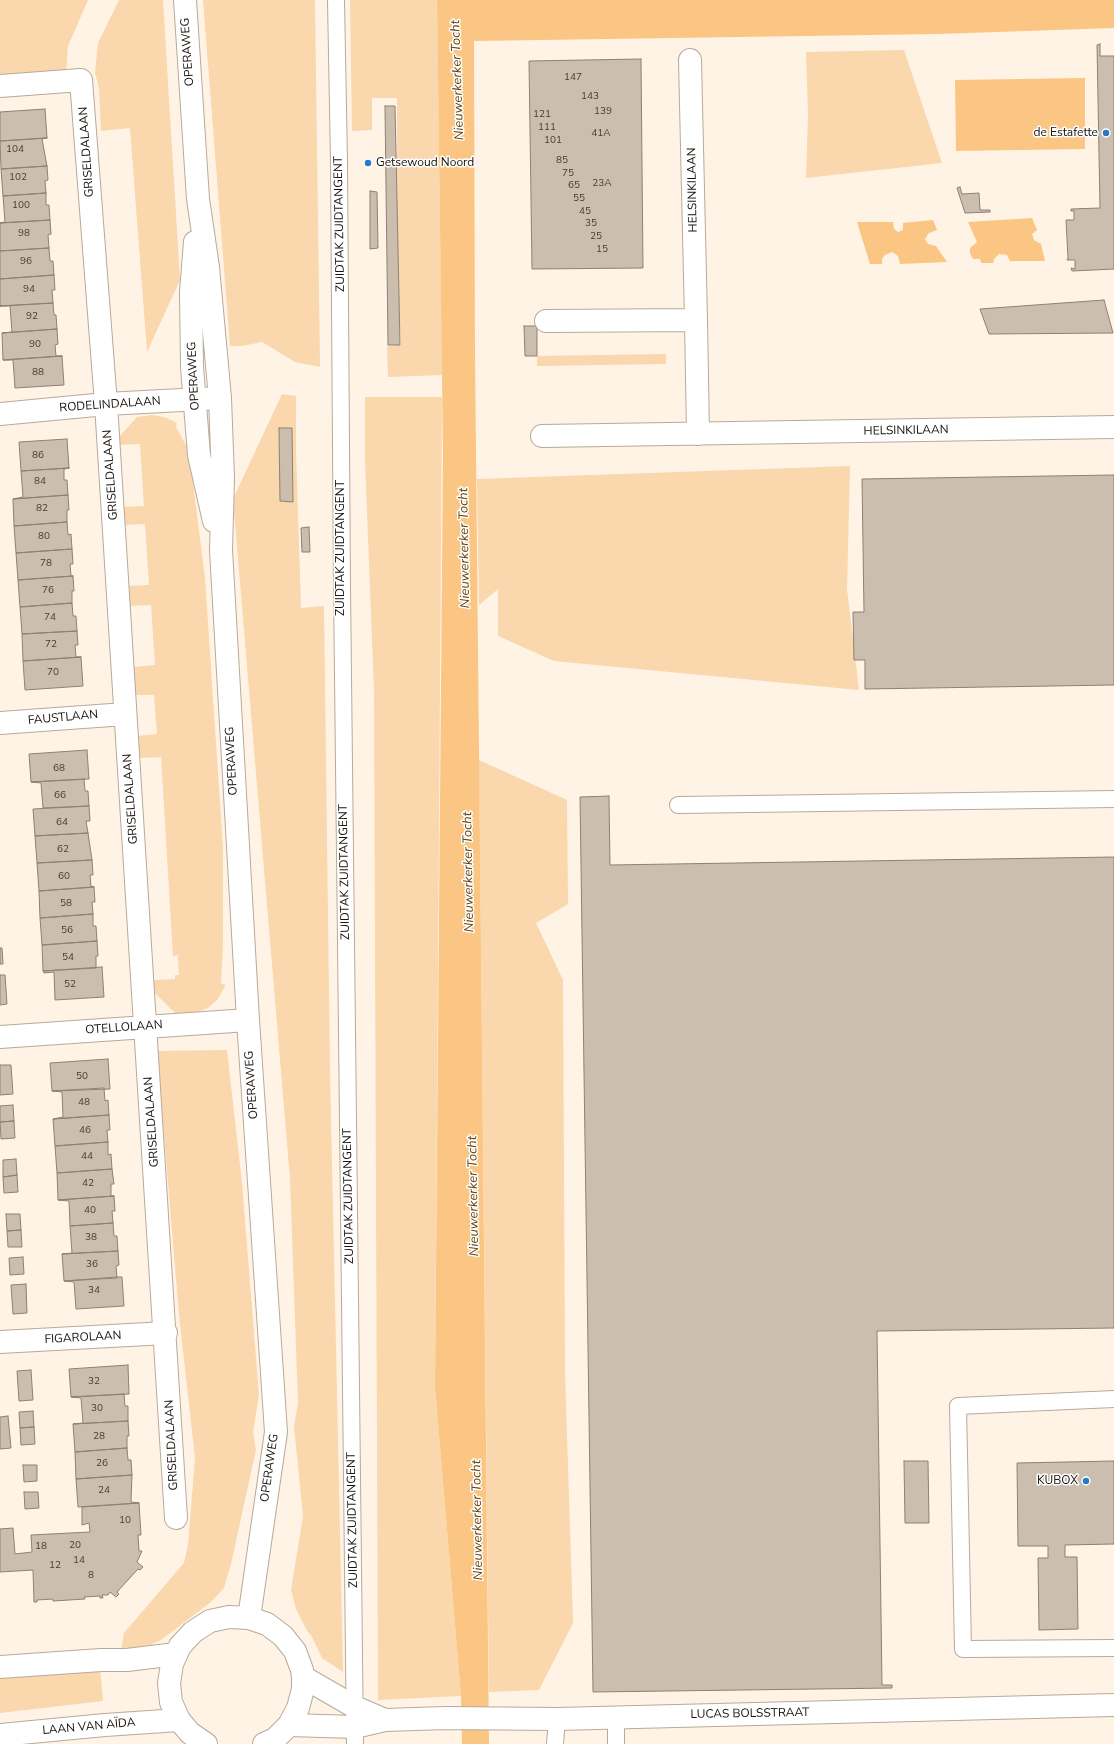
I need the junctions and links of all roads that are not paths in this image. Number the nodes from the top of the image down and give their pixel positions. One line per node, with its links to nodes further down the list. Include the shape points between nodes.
1 (184, 0): 5 (street, OPERAWEG)
2 (336, 0): 37 (lane, ZUIDTAK ZUIDTANGENT, via 340,177 342,594)
3 (690, 60): 6 (street, HELSINKILAAN)
4 (0, 86): 10 (street, GRISELDALAAN, via 82,80)
5 (198, 200): 8 (street, OPERAWEG, via 208,267); 9 (street, OPERAWEG, via 191,292)
6 (696, 320): 7 (street); 13 (street, HELSINKILAAN)
7 (546, 321)
8 (220, 398): 9 (street, RODELINDALAAN); 15 (street, OPERAWEG, via 223,478)
9 (195, 400): 10 (street, RODELINDALAAN); 15 (street, OPERAWEG, via 199,456)
10 (106, 404): 11 (street, RODELINDALAAN); 16 (street, GRISELDALAAN)
11 (0, 414)
12 (1114, 427): 13 (street, HELSINKILAAN)
13 (698, 434): 14 (street, HELSINKILAAN)
14 (542, 436)
15 (221, 550): 20 (street, OPERAWEG)
16 (125, 714): 17 (street, FAUSTLAAN); 21 (street, GRISELDALAAN)
17 (0, 723)
18 (1114, 799): 19 (lane)
19 (678, 805)
20 (248, 1020): 21 (street, OTELLOLAAN); 27 (street, OPERAWEG, via 276,1432)
21 (145, 1027): 22 (street, OTELLOLAAN); 23 (street, GRISELDALAAN)
22 (0, 1037)
23 (166, 1333): 24 (street, FIGAROLAAN); 26 (street, GRISELDALAAN)
24 (0, 1342)
25 (1114, 1399): 28 (lane, via 958,1406 963,1649)
26 (176, 1518)
27 (249, 1618): 29 (street, via 229,1617 210,1621 193,1632); 31 (street, via 267,1624 283,1636 295,1651)
28 (1114, 1648)
29 (176, 1654): 30 (street, via 127,1660); 35 (street, via 169,1683 171,1702)
30 (0, 1667)
31 (304, 1677): 36 (street, via 298,1708); 37 (street, LUCAS BOLSSTRAAT)
32 (1114, 1705): 33 (street, LUCAS BOLSSTRAAT)
33 (616, 1717): 34 (street, LUCAS BOLSSTRAAT); 42 (lane)
34 (557, 1719): 37 (street, LUCAS BOLSSTRAAT, via 385,1720); 41 (lane)
35 (179, 1720): 38 (street, LAAN VAN AÏDA); 39 (street, via 190,1733)
36 (289, 1725): 37 (street, LUCAS BOLSSTRAAT); 40 (street, via 274,1739)
37 (355, 1726)
38 (0, 1735)
39 (206, 1744)
40 (264, 1744)
41 (555, 1744)
42 (616, 1744)

